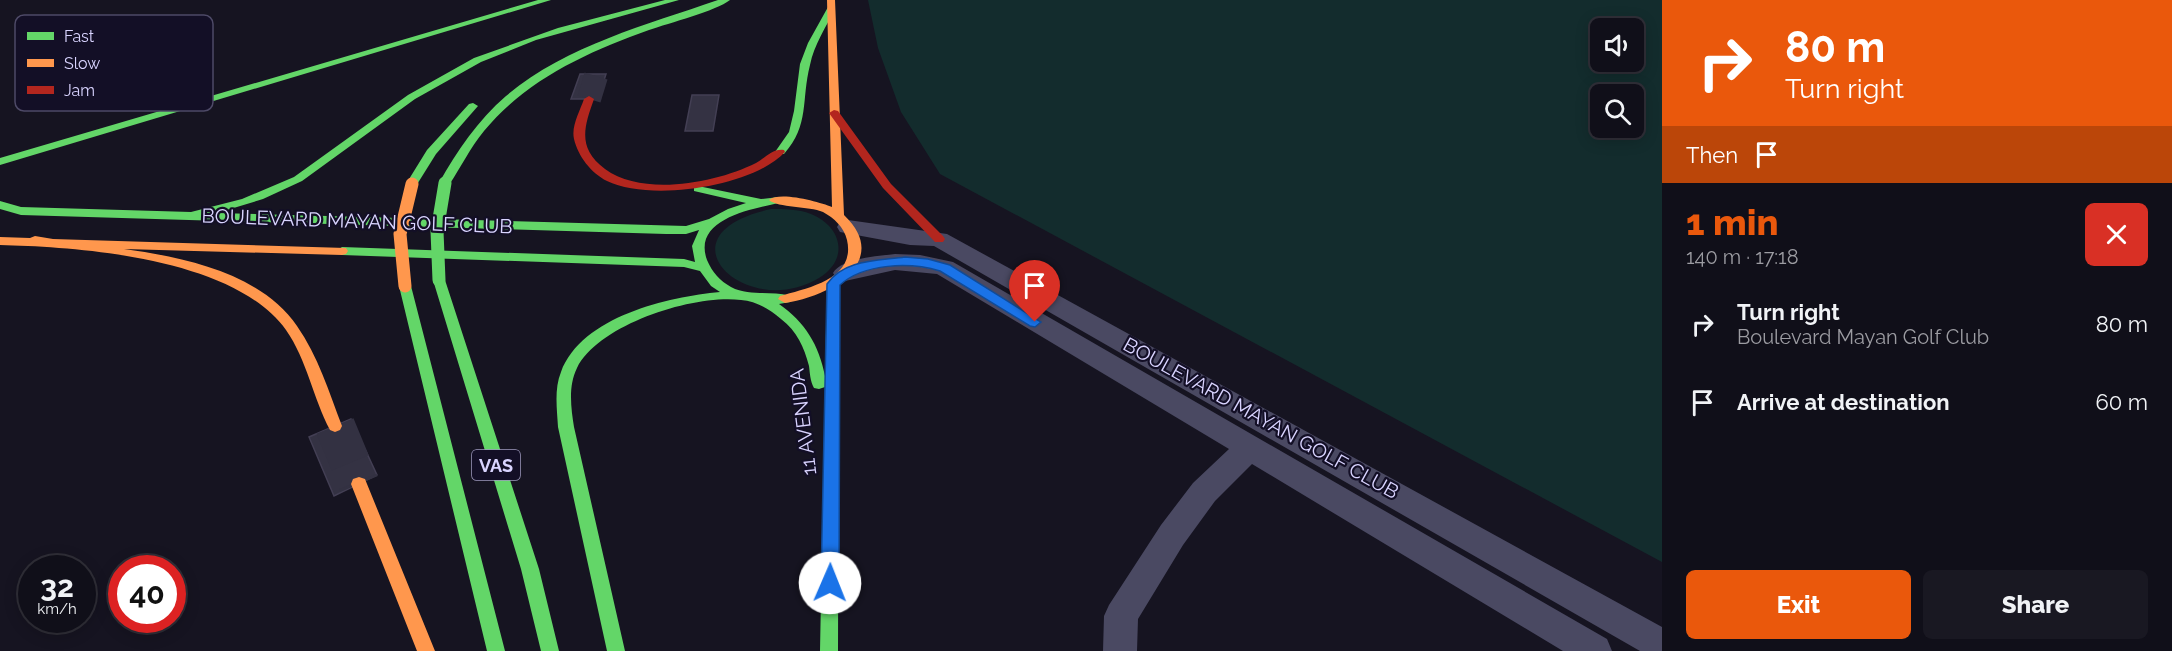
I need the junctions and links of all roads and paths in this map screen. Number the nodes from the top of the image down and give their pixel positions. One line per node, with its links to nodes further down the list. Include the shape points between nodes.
1 (547, 0): 11 (main road)
2 (675, 0): 24 (main road, via 477,59 425,87 293,181 234,205)
3 (685, 0): 7 (main road)
4 (726, 0): 41 (main road, VAS, bridge, via 603,45 553,69 516,94 463,150 438,207 439,280 530,569)
5 (731, 0): 8 (main road, via 630,42)
6 (831, 5): 9 (main road); 19 (main road, via 805,65 800,118 792,141 749,172)
7 (570, 43)
8 (612, 55)
9 (834, 86): 14 (main road); 16 (main road)
10 (483, 98): 40 (main road, VAS, bridge, via 431,152 412,184 402,210 398,256)
11 (213, 99)
12 (589, 99): 19 (main road, via 579,137 583,154 595,170 623,182)
13 (171, 111): 15 (main road)
14 (834, 113): 26 (main road); 27 (main road, via 887,186)
15 (100, 132): 17 (main road); 18 (main road, via 46,154)
16 (822, 161)
17 (0, 162)
18 (19, 170)
19 (687, 187): 22 (main road)
20 (806, 191): 21 (main road)
21 (793, 200): 22 (main road); 26 (main road, via 818,206)
22 (758, 202): 25 (main road, via 726,213)
23 (0, 205): 24 (main road, BOULEVARD MAYAN GOLF CLUB, via 21,211)
24 (191, 216): 25 (main road, BOULEVARD MAYAN GOLF CLUB, via 666,230 686,230)
25 (714, 222): 30 (main road, via 700,244)
26 (843, 222): 27 (street, BOULEVARD MAYAN GOLF CLUB, via 910,238); 31 (main road, via 854,237 855,249 853,262)
27 (939, 239): 38 (street, BOULEVARD MAYAN GOLF CLUB)
28 (35, 240): 29 (main road, BOULEVARD MAYAN GOLF CLUB); 30 (main road, BOULEVARD MAYAN GOLF CLUB, via 661,262); 34 (main road, via 183,266 224,279 256,295 280,315 292,332)
29 (0, 241)
30 (703, 268): 32 (main road, via 725,289)
31 (839, 278): 33 (main road, via 799,297); 35 (street, BOULEVARD MAYAN GOLF CLUB, via 860,267 905,262 945,268); 37 (main road, 11 AVENIDA)
32 (741, 296): 33 (main road); 42 (main road, via 685,298 642,310 587,345 568,371 564,396 566,427)
33 (760, 299): 37 (main road, 11 AVENIDA, via 799,325 813,348)
34 (335, 426)
35 (1249, 448): 44 (street, via 1204,492 1172,535 1121,616); 45 (street, BOULEVARD MAYAN GOLF CLUB)
36 (359, 484): 39 (main road)
37 (831, 493): 43 (main road, 11 AVENIDA)
38 (1662, 645)
39 (426, 651)
40 (496, 651)
41 (550, 651)
42 (615, 651)
43 (829, 651)
44 (1120, 651)
45 (1595, 651)

